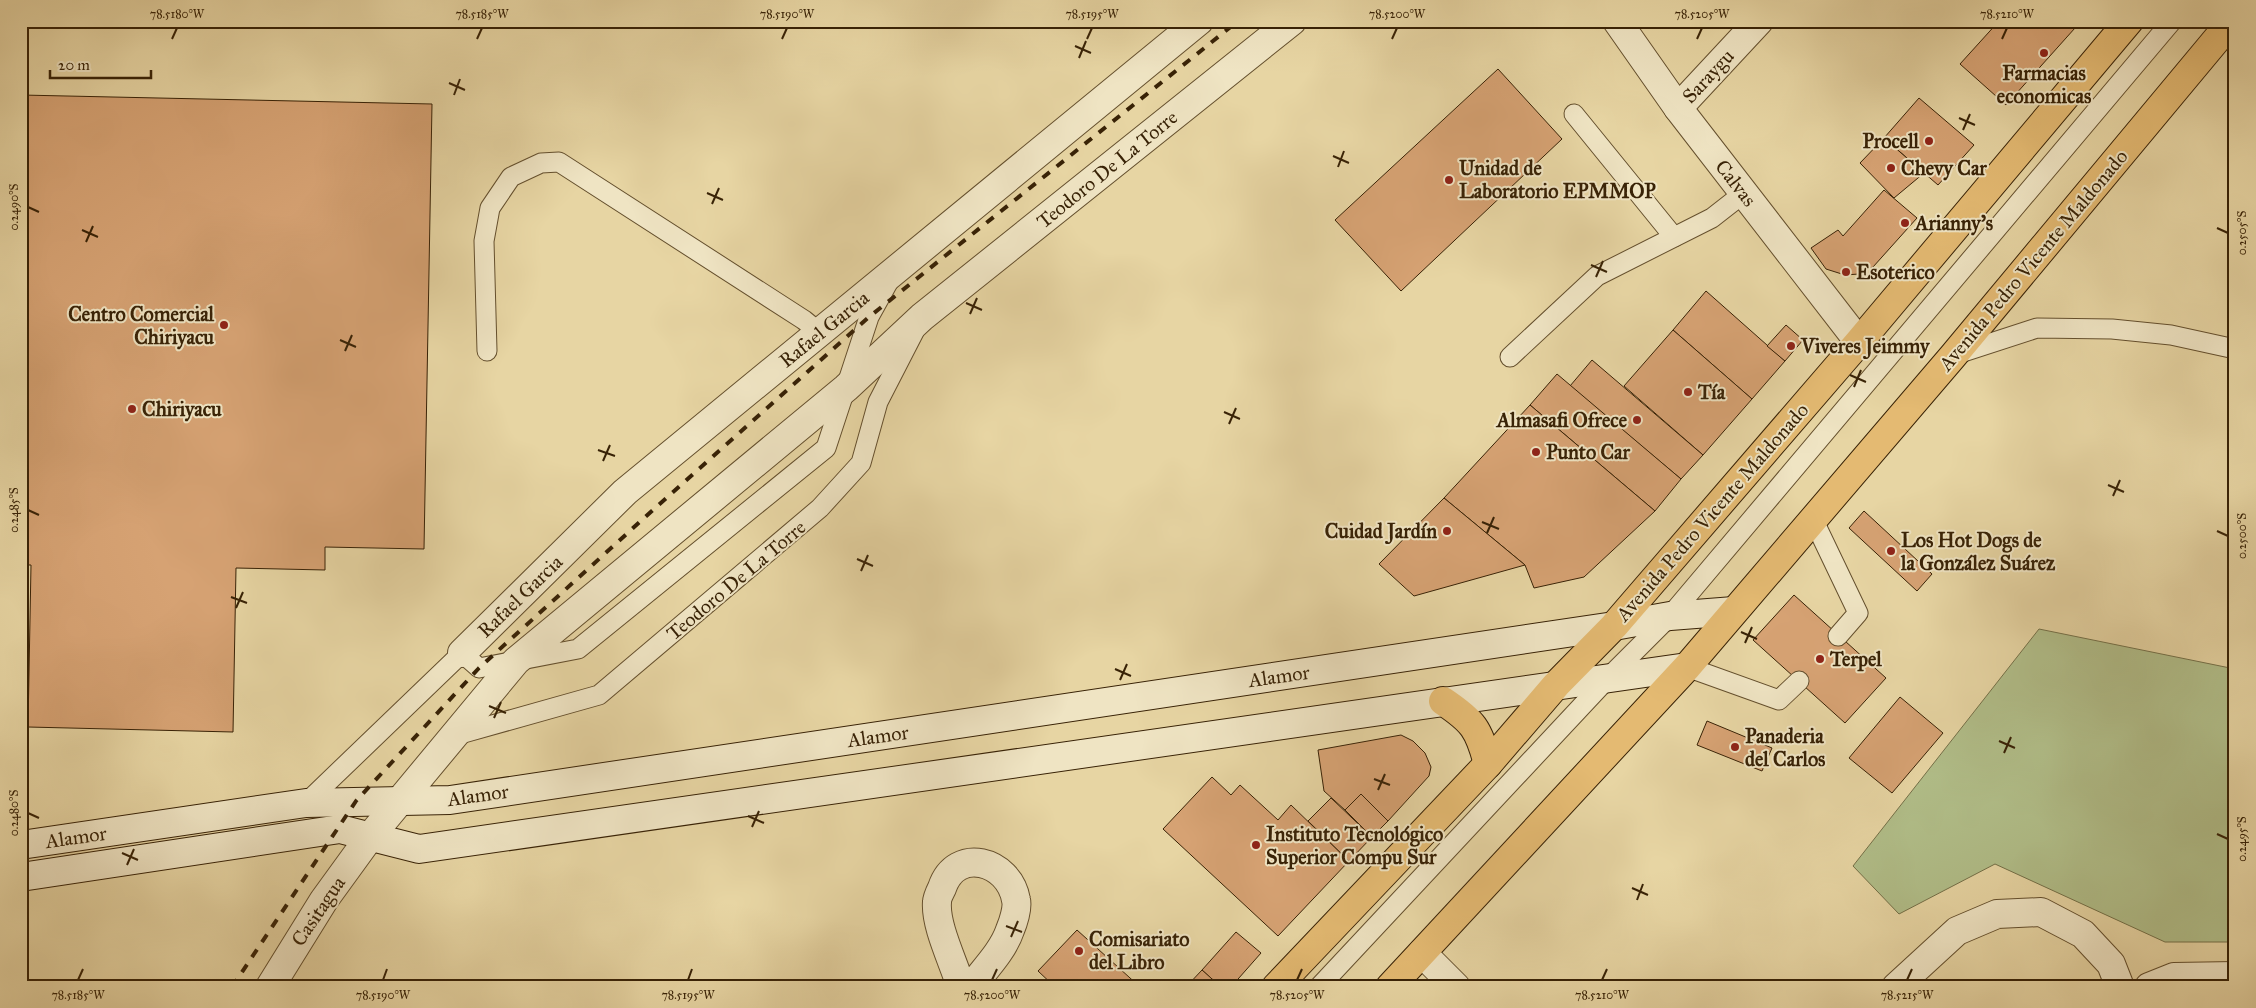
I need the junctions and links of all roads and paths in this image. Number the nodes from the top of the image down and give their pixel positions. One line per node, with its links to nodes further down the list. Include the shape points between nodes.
1 (1199, 21): 12 (street, Rafael Garcia)
2 (1292, 21): 13 (street, Teodoro De La Torre)
3 (1617, 21): 8 (street, Calvas)
4 (1759, 21): 8 (street, Saraygu)
5 (2129, 21): 15 (main road, Avenida Pedro Vicente Maldonado)
6 (2172, 21): 23 (lane)
7 (2232, 21): 18 (main road, Avenida Pedro Vicente Maldonado)
8 (1678, 108): 10 (street, Calvas)
9 (1574, 114): 11 (lane)
10 (1744, 193): 11 (lane, via 1712,218); 15 (street, Calvas)
11 (1674, 237): 19 (lane, via 1597,276)
12 (894, 272): 14 (street, Rafael Garcia); 20 (lane, via 869,317)
13 (922, 317): 20 (street, Teodoro De La Torre); 33 (lane, Teodoro De La Torre, via 878,402 861,463 820,508 599,695)
14 (820, 333): 17 (lane, via 705,254 559,162 541,163 511,177 490,208 484,241); 26 (street, Rafael Garcia, via 625,492)
15 (1859, 342): 24 (main road, Avenida Pedro Vicente Maldonado)
16 (2235, 349): 18 (lane, via 2171,335 2037,328)
17 (487, 351)
18 (1953, 356): 21 (main road, Avenida Pedro Vicente Maldonado)
19 (1510, 357)
20 (846, 388): 27 (street, Teodoro De La Torre)
21 (1813, 520): 22 (main road, Avenida Pedro Vicente Maldonado); 25 (lane, via 1858,613)
22 (1734, 611): 23 (street, Alamor); 28 (main road, Avenida Pedro Vicente Maldonado)
23 (1670, 616): 24 (street, Alamor); 29 (lane)
24 (1614, 626): 31 (main road, Avenida Pedro Vicente Maldonado); 35 (street, Alamor, via 450,800)
25 (1838, 636)
26 (462, 653): 27 (lane, via 479,668); 36 (lane)
27 (516, 661): 33 (street, Teodoro De La Torre)
28 (1687, 667): 29 (street, Alamor); 30 (lane, via 1779,700); 40 (main road, Avenida Pedro Vicente Maldonado)
29 (1608, 678): 31 (street, Alamor); 46 (lane)
30 (1799, 681)
31 (1556, 685): 32 (street, Alamor); 34 (main road, Avenida Pedro Vicente Maldonado)
32 (1443, 701): 34 (main road, via 1466,716 1482,738); 37 (street, Alamor, via 419,849)
33 (453, 736): 35 (street, Teodoro De La Torre)
34 (1488, 764): 45 (main road, Avenida Pedro Vicente Maldonado)
35 (397, 802): 36 (street, Alamor); 37 (street, Teodoro De La Torre)
36 (306, 803): 38 (street, Alamor)
37 (370, 838): 39 (street, Alamor, via 340,829); 42 (street, Casitagua, via 324,900)
38 (21, 845)
39 (21, 877)
40 (1422, 953): 47 (main road, Avenida Pedro Vicente Maldonado); 48 (street)
41 (2235, 976): 51 (street, via 2174,977)
42 (270, 987)
43 (961, 987): 44 (street, via 942,934 937,902 946,876 965,863 989,864 1008,878 1017,902 1010,931)
44 (971, 987)
45 (1276, 987)
46 (1319, 987)
47 (1390, 987)
48 (1456, 987)
49 (1896, 987): 50 (street, via 1957,931 1997,914 2041,912 2083,934 2111,964)
50 (2120, 987)
51 (2149, 987)

